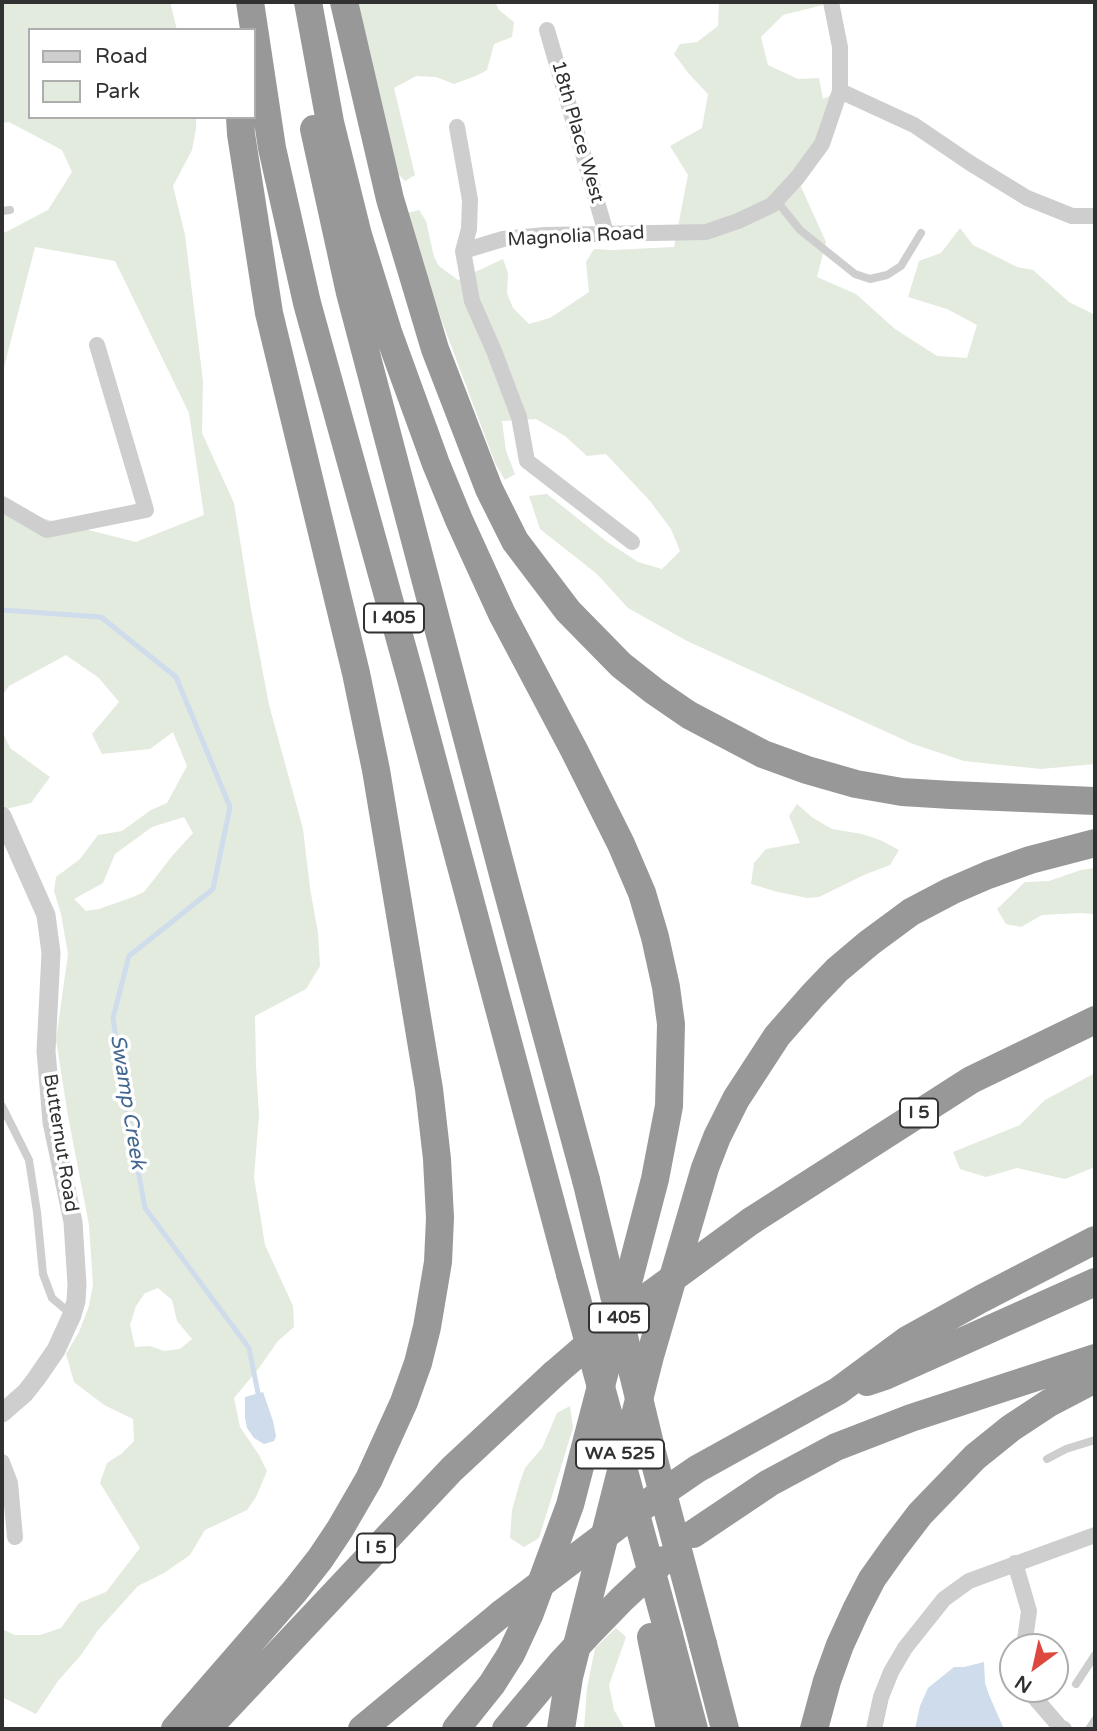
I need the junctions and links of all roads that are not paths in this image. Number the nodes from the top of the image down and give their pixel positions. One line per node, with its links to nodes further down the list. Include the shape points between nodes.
1 (233, 2): 7 (highway)
2 (250, 2): 8 (highway, I 405, bridge)
3 (292, 2): 35 (highway, I 405, bridge, via 318,152 350,293 586,1180)
4 (308, 2): 50 (highway, via 330,122 388,332 459,520 642,893 671,1024 669,1106 657,1167 570,1505 511,1654)
5 (344, 2): 22 (highway, via 390,199 435,349 489,489 515,541 568,611 621,665 689,715 763,754 807,770 902,792)
6 (831, 2): 11 (street, Magnolia Road, via 840,47)
7 (235, 28)
8 (254, 28)
9 (547, 30): 16 (street, 18th Place West)
10 (256, 42): 42 (highway, I 405, bridge, via 272,148 307,303 559,1231 590,1374)
11 (840, 91): 14 (street, Magnolia Road, via 822,144); 15 (street, via 914,125 1027,198 1072,216)
12 (240, 119): 48 (highway, via 269,313 376,770 429,1089 440,1219 438,1262 418,1363 369,1479 320,1559)
13 (457, 127): 18 (street, via 470,200)
14 (776, 200): 16 (street, Magnolia Road, via 706,232); 17 (lane, via 800,230 855,274 870,279 901,266)
15 (1095, 216)
16 (607, 233): 18 (street, Magnolia Road, via 503,239)
17 (921, 233)
18 (463, 251): 21 (street, via 472,301 519,417 527,461)
19 (97, 345): 20 (street, via 146,510 47,530)
20 (2, 504)
21 (632, 542)
22 (1095, 801)
23 (2, 816): 29 (street, Butternut Road, via 46,915 51,953 46,1051 52,1122 73,1222 78,1285)
24 (1095, 843): 52 (highway, via 988,875 911,912 837,970 813,995 777,1036 736,1099 705,1168 650,1356 569,1677)
25 (1095, 1020): 47 (highway, I 5, bridge, via 971,1080 751,1221 590,1342 452,1469)
26 (2, 1106): 29 (lane, via 29,1160 43,1274 52,1298)
27 (1095, 1240): 32 (highway, via 907,1340)
28 (1095, 1282): 32 (highway, via 885,1376)
29 (72, 1315): 33 (street, Butternut Road, via 47,1365)
30 (1095, 1358): 51 (highway, bridge, via 911,1418 836,1447 769,1483 693,1534 622,1599)
31 (1095, 1379): 56 (highway, via 1011,1428 975,1457 920,1514 872,1579 856,1610 827,1681)
32 (838, 1391): 49 (highway, bridge, via 698,1469 649,1502 501,1614)
33 (2, 1413)
34 (1095, 1440): 36 (lane)
35 (653, 1456): 55 (highway, WA 525, bridge)
36 (1047, 1459)
37 (2, 1462): 39 (street, via 10,1483)
38 (1095, 1535): 40 (street)
39 (15, 1537)
40 (1015, 1563): 41 (street, via 1029,1611); 57 (street, via 969,1581 944,1599 924,1622 891,1672)
41 (1026, 1633)
42 (660, 1636): 53 (highway); 54 (highway)
43 (1095, 1655): 44 (lane)
44 (1076, 1684)
45 (1039, 1703): 58 (street)
46 (1095, 1720): 59 (lane)
47 (212, 1728)
48 (175, 1729)
49 (362, 1729)
50 (456, 1729)
51 (506, 1729)
52 (561, 1729)
53 (670, 1729)
54 (694, 1729)
55 (725, 1729)
56 (814, 1729)
57 (874, 1729)
58 (1064, 1729)
59 (1089, 1729)

